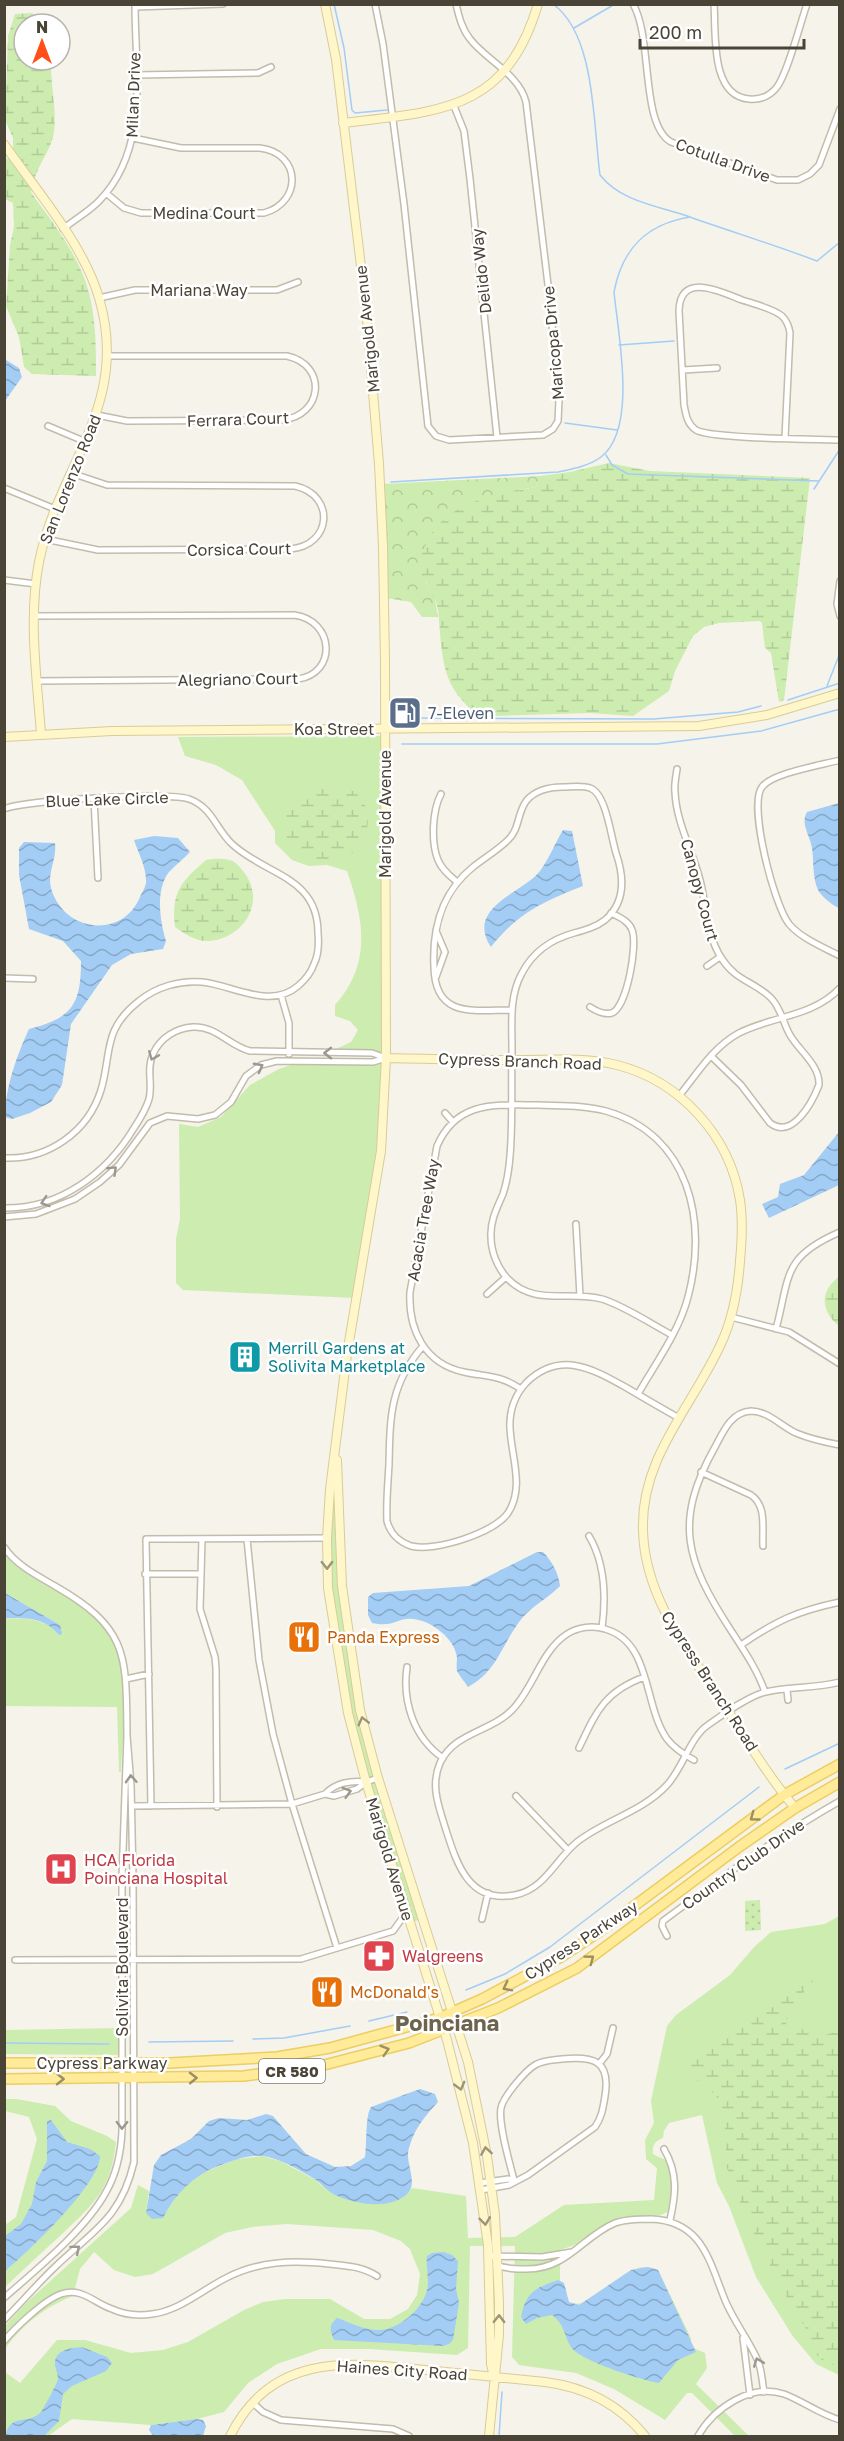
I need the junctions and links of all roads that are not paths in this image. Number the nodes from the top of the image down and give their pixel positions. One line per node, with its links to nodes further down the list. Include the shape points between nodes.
1 (223, 4): 9 (street, Milan Drive)
2 (325, 4): 16 (main road, Marigold Avenue)
3 (375, 4): 15 (street, Maricopa Drive)
4 (456, 4): 11 (street, via 470,38)
5 (538, 4): 11 (main road, via 527,39)
6 (633, 4): 14 (street, Cotulla Drive, via 644,37 655,122 671,142 777,180 798,180 819,165)
7 (714, 4): 8 (street, via 721,78 730,92 751,99 767,96 779,84)
8 (807, 4)
9 (135, 6): 12 (street, Milan Drive)
10 (271, 67): 12 (street, via 258,73)
11 (504, 72): 13 (main road, via 486,88); 28 (street, Maricopa Drive, via 521,90 526,106 560,412 548,433)
12 (136, 75): 17 (street, Milan Drive)
13 (454, 106): 15 (main road); 28 (street, Delido Way, via 464,131)
14 (840, 109)
15 (392, 117): 16 (main road); 28 (street, Maricopa Drive, via 428,426 436,436 445,439)
16 (343, 123): 43 (main road, Marigold Avenue, via 376,414 383,547)
17 (133, 138): 19 (street, Milan Drive, via 123,167); 19 (street, Medina Court, via 181,148 271,151 282,157 290,169 290,192 281,205 264,213 181,214 135,212)
18 (4, 144): 20 (main road, San Lorenzo Road)
19 (106, 193): 20 (street, Milan Drive)
20 (63, 229): 22 (main road, San Lorenzo Road, via 83,258)
21 (298, 282): 22 (street, Mariana Way, via 277,290 135,290)
22 (99, 298): 23 (main road, San Lorenzo Road)
23 (107, 356): 26 (main road, San Lorenzo Road); 26 (street, Ferrara Court, via 287,356 310,370 315,393 307,410 289,419 127,421)
24 (717, 368): 25 (street)
25 (683, 370): 29 (street, via 686,415 698,431); 29 (street, via 679,304 689,289 712,289 781,315 790,333)
26 (97, 415): 31 (main road, San Lorenzo Road)
27 (48, 426): 31 (street)
28 (497, 437)
29 (785, 438): 30 (street)
30 (840, 440)
31 (86, 442): 32 (main road, San Lorenzo Road)
32 (71, 472): 34 (main road, San Lorenzo Road); 35 (street, Corsica Court, via 107,485 300,486 319,501 324,513 322,527 310,544 290,549 98,550)
33 (4, 488): 34 (street)
34 (55, 509): 35 (main road, San Lorenzo Road)
35 (45, 539): 38 (main road, San Lorenzo Road)
36 (4, 580): 38 (street)
37 (840, 580): 40 (street)
38 (36, 584): 39 (main road, San Lorenzo Road)
39 (34, 616): 41 (main road, San Lorenzo Road); 41 (street, Alegriano Court, via 294,615 318,626 326,644 320,667 298,679)
40 (840, 616)
41 (37, 681): 44 (main road, San Lorenzo Road)
42 (840, 693): 43 (main road, Koa Street, via 767,715 699,726)
43 (385, 729): 44 (main road, Koa Street); 68 (main road, Marigold Avenue)
44 (41, 734): 45 (main road, Koa Street)
45 (4, 737)
46 (840, 760): 55 (street, via 771,780 761,788 756,801 769,879 778,907 797,931)
47 (677, 769): 56 (street, Canopy Court, via 677,806)
48 (441, 794): 52 (street, via 435,810 436,853 441,866)
49 (94, 800): 50 (street, Blue Lake Circle, via 25,803); 51 (street); 62 (street, Blue Lake Circle, via 172,796 192,800 209,812 235,847 306,893 318,921 316,959 305,979)
50 (4, 808)
51 (98, 878)
52 (457, 882): 53 (street, via 509,839 525,797 555,787 586,787 599,793 603,800 622,875 620,895); 54 (street)
53 (611, 912): 63 (street, via 626,922 633,933 628,980 615,1011 605,1013); 64 (street, via 598,924 559,938 537,954 518,981)
54 (436, 926): 60 (street); 60 (street, via 445,952)
55 (840, 956)
56 (720, 957): 57 (street); 65 (street, Canopy Court, via 738,977 772,999)
57 (707, 966)
58 (4, 978): 59 (street)
59 (33, 979)
60 (435, 981): 64 (street, via 440,996 453,1007)
61 (840, 988): 65 (street, via 819,1005)
62 (281, 994): 66 (street, via 289,1023); 75 (street, via 258,996 195,981 151,993 128,1011 112,1035 101,1089 82,1124 62,1143 45,1152)
63 (590, 1007)
64 (512, 1010): 69 (street)
65 (782, 1018): 67 (street, via 738,1034); 67 (street, Canopy Court, via 791,1037 821,1073 818,1089 789,1127 778,1131 741,1085)
66 (289, 1052): 68 (street, one-way to 66, via 372,1053); 70 (street); 76 (street, one-way to 76, via 245,1050 204,1028 172,1033 152,1056 145,1109 111,1160 59,1197 31,1206)
67 (711, 1056): 71 (street)
68 (386, 1058): 69 (main road, Cypress Branch Road); 70 (street, via 372,1062); 91 (main road, Marigold Avenue, via 381,1151)
69 (512, 1060): 71 (main road, Cypress Branch Road, via 608,1063 644,1075); 72 (street)
70 (289, 1061): 77 (street, one-way to 70, via 36,1214 67,1203 115,1169 154,1121 167,1116 198,1119 215,1115 231,1102 253,1070 271,1062)
71 (679, 1096): 83 (main road, Cypress Branch Road, via 717,1138 738,1191 741,1250)
72 (511, 1105): 74 (street, Acacia Tree Way, via 480,1107); 80 (street, via 509,1167 490,1237); 85 (street, Acacia Tree Way, via 577,1106 609,1112 642,1128 676,1161 693,1202 695,1232 690,1290)
73 (445, 1113): 74 (street)
74 (453, 1122): 86 (street, Acacia Tree Way, via 435,1152 410,1292 414,1329)
75 (4, 1158)
76 (4, 1208)
77 (4, 1217)
78 (576, 1224): 82 (street)
79 (840, 1232): 84 (street, via 808,1249 792,1267)
80 (506, 1277): 81 (street); 82 (street, via 537,1295)
81 (487, 1294)
82 (580, 1296): 85 (street, via 617,1305)
83 (731, 1317): 84 (street); 90 (main road, Cypress Branch Road, via 720,1347)
84 (776, 1329): 87 (street, via 794,1335)
85 (672, 1335): 89 (street, Acacia Tree Way)
86 (423, 1346): 88 (street, Acacia Tree Way, via 450,1368 499,1377); 88 (street, via 402,1374 391,1413 387,1521 394,1535 405,1543 424,1546 465,1538 505,1516 517,1491 510,1421)
87 (840, 1364)
88 (521, 1389): 89 (street, via 543,1371 575,1365 593,1369)
89 (638, 1394): 90 (street)
90 (679, 1418): 113 (main road, Cypress Branch Road, via 649,1479 644,1547 651,1582 663,1608)
91 (336, 1444): 95 (main road, Marigold Avenue); 120 (main road, Marigold Avenue, one-way to 91, via 360,1710 348,1637 339,1544)
92 (840, 1445): 93 (street, via 802,1436 761,1413 746,1412 729,1422)
93 (701, 1472): 98 (street, via 757,1500 762,1509); 104 (street, via 690,1509 692,1553 702,1585)
94 (589, 1536): 103 (street, via 598,1554 605,1603)
95 (327, 1538): 97 (street); 121 (main road, Marigold Avenue, one-way to 121, via 335,1640)
96 (202, 1539): 97 (street); 100 (street, via 146,1539); 101 (street)
97 (247, 1539): 127 (street, via 259,1660 272,1732)
98 (763, 1546)
99 (4, 1547): 108 (street, Solivita Boulevard, via 29,1571 96,1613 122,1652)
100 (146, 1574): 101 (street); 106 (street)
101 (201, 1574): 130 (street, via 200,1609 216,1668)
102 (840, 1602): 104 (street, via 801,1611)
103 (602, 1628): 107 (street, via 629,1644); 117 (street, via 581,1628 560,1639 512,1711 461,1740)
104 (741, 1645): 111 (street)
105 (407, 1667): 117 (street, via 406,1690 415,1726 424,1743)
106 (149, 1674): 108 (street); 129 (street)
107 (644, 1677): 115 (street, via 624,1685 606,1699); 116 (street, via 662,1731)
108 (126, 1678): 114 (street, Solivita Boulevard)
109 (840, 1682): 110 (street)
110 (787, 1690): 111 (street); 112 (street)
111 (765, 1692): 113 (street)
112 (788, 1700)
113 (729, 1712): 116 (street, via 704,1728); 124 (main road, Cypress Branch Road)
114 (127, 1736): 128 (street, Solivita Boulevard, one-way to 114); 139 (street, Solivita Boulevard)
115 (579, 1748)
116 (687, 1756): 118 (street); 133 (street, via 653,1798 591,1832)
117 (443, 1758): 134 (street, via 436,1778 436,1794 456,1862 468,1881)
118 (694, 1760)
119 (840, 1764): 124 (main road, Cypress Parkway)
120 (378, 1778): 121 (street); 142 (main road, Marigold Avenue)
121 (366, 1782): 123 (street, one-way to 121, via 334,1796); 123 (street, via 354,1780); 135 (main road, Marigold Avenue)
122 (840, 1782): 131 (main road, Cypress Parkway)
123 (325, 1794): 127 (street)
124 (784, 1795): 131 (main road, Cypress Branch Road); 142 (main road, Cypress Parkway, one-way to 142, via 590,1938 521,1980)
125 (516, 1796): 133 (street)
126 (840, 1801): 132 (street, Country Club Drive)
127 (292, 1804): 130 (street); 138 (street)
128 (132, 1806): 129 (street); 140 (street, Solivita Boulevard)
129 (151, 1806): 130 (street)
130 (217, 1807)
131 (795, 1808): 132 (street); 144 (main road, Cypress Parkway, one-way to 131, via 577,1968)
132 (803, 1822): 137 (street, Country Club Drive, via 663,1921)
133 (568, 1850): 134 (street, via 530,1890 512,1896)
134 (488, 1893): 136 (street)
135 (406, 1913): 138 (street, via 393,1930); 143 (main road, Marigold Avenue)
136 (482, 1919)
137 (667, 1936)
138 (337, 1948): 140 (street, via 301,1959)
139 (122, 1959): 140 (street); 141 (street); 148 (street, Solivita Boulevard)
140 (134, 1959): 149 (street, Solivita Boulevard)
141 (15, 1960)
142 (452, 2013): 143 (main road, Cypress Parkway); 144 (main road, Marigold Avenue)
143 (439, 2018): 146 (main road, Marigold Avenue); 149 (main road, Cypress Parkway / CR 580, via 277,2058)
144 (456, 2025): 146 (main road, Cypress Parkway); 156 (main road, Marigold Avenue, one-way to 144, via 476,2096)
145 (613, 2028): 150 (street, via 607,2055)
146 (443, 2030): 153 (main road, Cypress Parkway / CR 580, one-way to 146, via 220,2078 291,2071 353,2059); 157 (main road, Marigold Avenue, one-way to 157, via 465,2107)
147 (4, 2062): 148 (main road, Cypress Parkway / CR 580)
148 (122, 2063): 149 (main road, Cypress Parkway / CR 580); 152 (street, Solivita Boulevard)
149 (135, 2063): 153 (street, Solivita Boulevard)
150 (599, 2064): 155 (street, via 607,2083 595,2127 528,2175); 155 (street, via 585,2058 541,2062 530,2068 506,2096 501,2118)
151 (4, 2079): 152 (main road, Cypress Parkway / CR 580, one-way to 152)
152 (122, 2079): 153 (main road, Cypress Parkway / CR 580); 163 (street, Solivita Boulevard, one-way to 163, via 121,2144 116,2170 105,2194 83,2222)
153 (135, 2079): 164 (street, Solivita Boulevard, one-way to 153, via 104,2224 121,2201 132,2173 135,2150)
154 (664, 2148): 158 (street, via 676,2184)
155 (514, 2180): 156 (street, via 509,2185)
156 (491, 2185): 157 (street); 160 (main road, Marigold Avenue)
157 (481, 2186): 160 (main road, Marigold Avenue, one-way to 160)
158 (670, 2220): 159 (street, via 621,2221); 167 (street, via 700,2242)
159 (573, 2252): 160 (street); 161 (street, via 548,2267)
160 (492, 2258): 161 (main road, Marigold Avenue); 169 (main road, Marigold Avenue)
161 (498, 2266): 169 (main road, Marigold Avenue, one-way to 161, via 499,2335)
162 (377, 2276): 168 (street, via 363,2268 305,2261 263,2264 238,2272 163,2312 139,2315 109,2308 86,2295 68,2293 50,2300)
163 (24, 2278): 164 (street, via 24,2284); 165 (street, Solivita Boulevard)
164 (33, 2289): 166 (street, Solivita Boulevard)
165 (4, 2298)
166 (4, 2320)
167 (743, 2336): 170 (street, one-way to 167, via 757,2359); 171 (street)
168 (4, 2341)
169 (494, 2377): 172 (main road, Haines City Road, via 334,2364 294,2375); 176 (main road, Marigold Avenue); 177 (main road, Haines City Road, via 555,2383 587,2392 618,2410)
170 (764, 2392): 171 (street); 173 (street, via 786,2395)
171 (750, 2395): 178 (street, via 724,2407)
172 (253, 2403): 174 (main road, Haines City Road); 175 (street, via 281,2420 393,2429)
173 (840, 2420)
174 (230, 2436)
175 (409, 2436)
176 (489, 2436)
177 (645, 2436)
178 (698, 2436)

